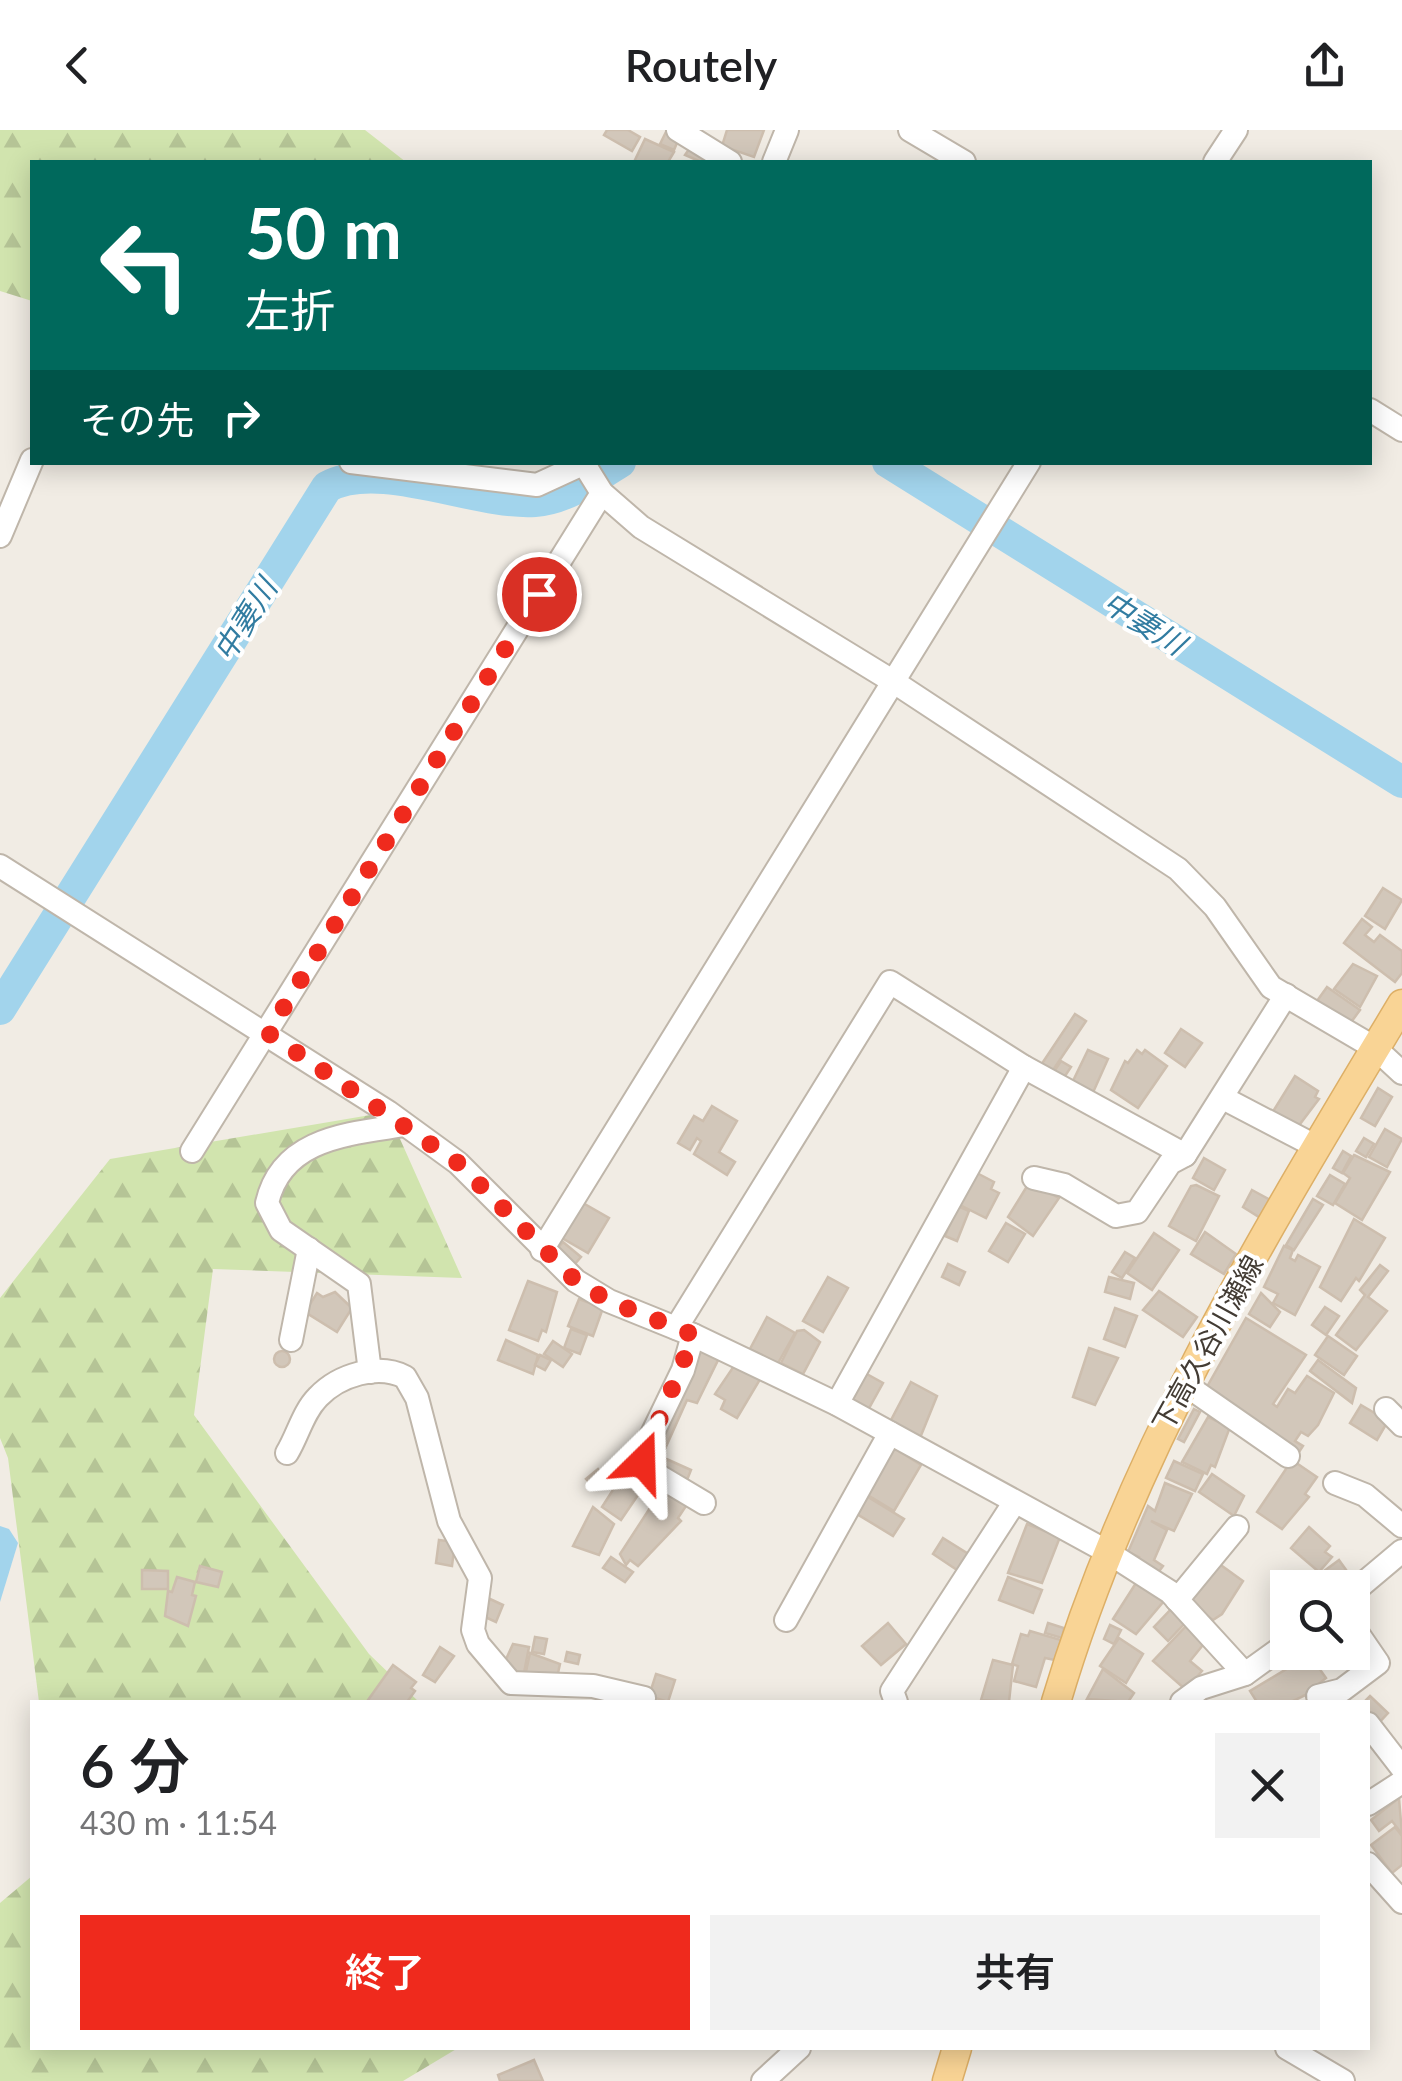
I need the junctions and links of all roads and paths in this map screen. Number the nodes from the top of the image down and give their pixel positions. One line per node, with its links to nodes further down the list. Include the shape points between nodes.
1 (678, 130): 5 (street)
2 (787, 130): 6 (street)
3 (910, 130): 7 (street)
4 (1236, 130): 8 (street)
5 (724, 160)
6 (775, 160)
7 (961, 160)
8 (1217, 160)
9 (1372, 411): 10 (street)
10 (1402, 430)
11 (30, 465): 15 (street)
12 (374, 465): 14 (street, via 536,486)
13 (1027, 465): 16 (street)
14 (591, 475): 16 (street, via 641,527); 20 (street)
15 (0, 536)
16 (894, 682): 18 (street, via 1178,868 1215,907 1271,987); 31 (street)
17 (0, 866): 20 (street)
18 (1286, 995): 21 (street); 24 (street)
19 (1402, 1004): 21 (main road, 下高久谷川瀬線)
20 (268, 1033): 25 (street); 27 (street)
21 (1376, 1048): 23 (street); 26 (main road, 下高久谷川瀬線)
22 (1024, 1067): 28 (street); 32 (street, via 890,982); 36 (street)
23 (1402, 1073)
24 (1223, 1098): 26 (street); 28 (street)
25 (406, 1125): 30 (street, via 310,1145 275,1176 267,1203 272,1220); 31 (street, via 458,1163)
26 (1317, 1147): 35 (main road, 下高久谷川瀬線)
27 (192, 1151)
28 (1185, 1155): 29 (street, via 1170,1163 1131,1216 1116,1216 1064,1185)
29 (1034, 1178)
30 (309, 1249): 33 (street); 34 (street, via 359,1284)
31 (542, 1250): 32 (street, via 609,1301)
32 (685, 1332): 36 (street); 41 (street, via 682,1370 642,1466)
33 (291, 1340)
34 (370, 1372): 38 (street, via 336,1383 318,1398); 55 (street, via 405,1377 417,1398 449,1521 480,1578 478,1644 505,1680 593,1686)
35 (1184, 1383): 39 (street); 45 (main road, 下高久谷川瀬線)
36 (838, 1404): 37 (street)
37 (890, 1434): 42 (street); 49 (street)
38 (287, 1453)
39 (1288, 1456)
40 (1335, 1483): 43 (street, via 1365,1495)
41 (704, 1503)
42 (1014, 1504): 45 (street); 56 (street, via 892,1691)
43 (1402, 1526)
44 (1237, 1528): 48 (street)
45 (1106, 1550): 48 (street); 57 (main road, 下高久谷川瀬線)
46 (1402, 1551): 47 (street)
47 (1370, 1578)
48 (1177, 1600): 52 (street)
49 (786, 1620)
50 (1370, 1651): 54 (street, via 1378,1663)
51 (1270, 1656): 52 (street)
52 (1245, 1674): 58 (street)
53 (1318, 1696): 54 (street)
54 (1345, 1696)
55 (644, 1698)
56 (895, 1700)
57 (1057, 1700)
58 (1185, 1700)
59 (1370, 1727): 60 (street)
60 (1402, 1768)
61 (1402, 1782): 62 (street)
62 (1370, 1803)
63 (1370, 1866): 64 (street)
64 (1402, 1902)
65 (797, 2050): 68 (street)
66 (956, 2050): 69 (main road)
67 (1291, 2050): 70 (street)
68 (763, 2081)
69 (947, 2081)
70 (1343, 2081)

